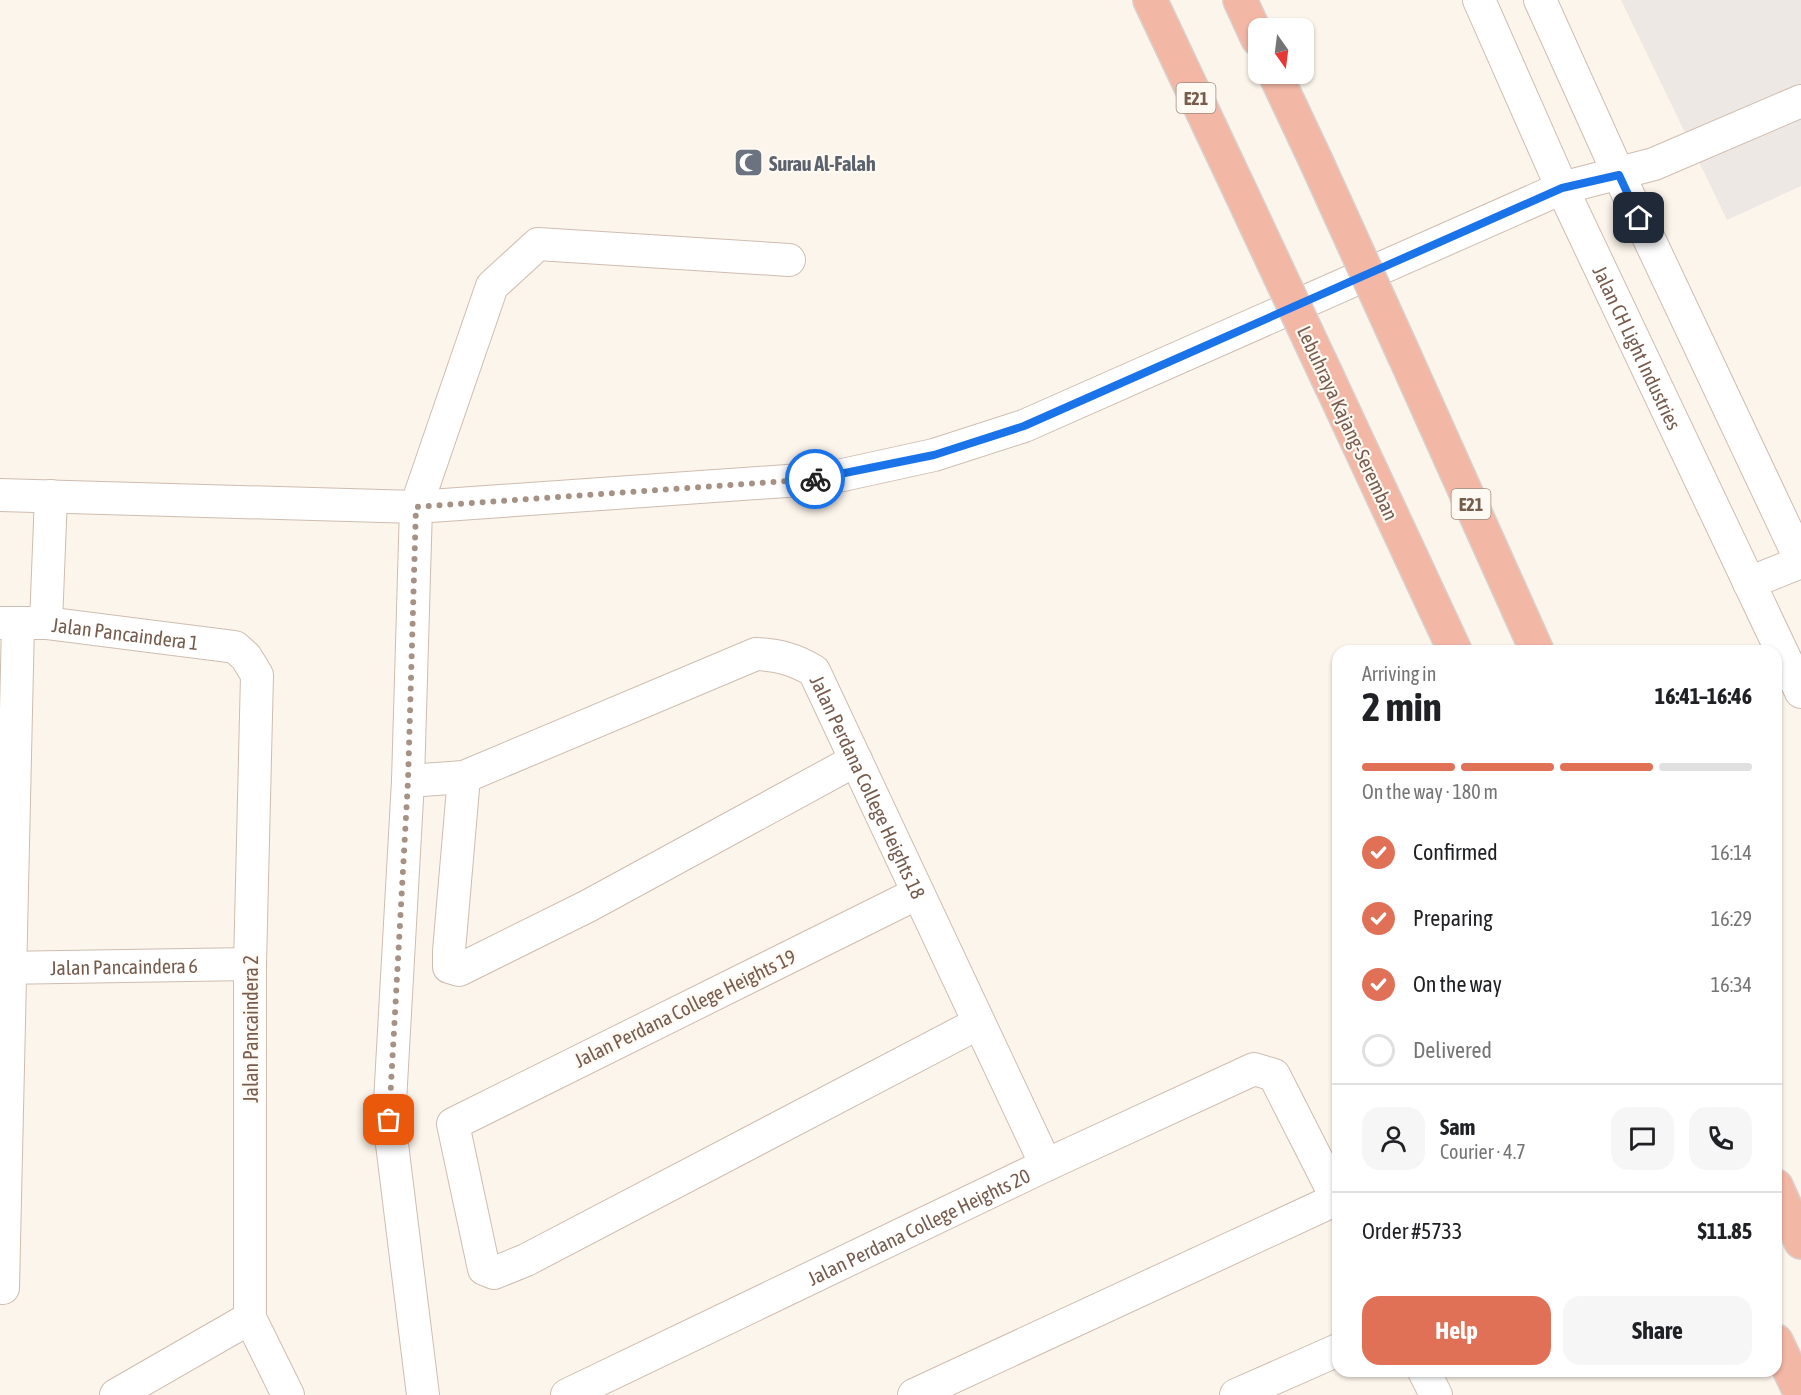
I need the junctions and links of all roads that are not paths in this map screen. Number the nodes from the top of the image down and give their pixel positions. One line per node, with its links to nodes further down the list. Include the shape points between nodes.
1 (1150, 0): 17 (highway, Lebuhraya Kajang-Seremban / E21, bridge)
2 (1240, 0): 5 (highway)
3 (1479, 0): 9 (street, Jalan CH Light Industries)
4 (1540, 0): 8 (street)
5 (1248, 18)
6 (1280, 84): 18 (highway, E21, bridge)
7 (1801, 101): 8 (street)
8 (1619, 175): 9 (street); 14 (street)
9 (1562, 188): 13 (street, via 1024,426 934,455 829,478); 15 (street, Jalan CH Light Industries)
10 (789, 260): 13 (street, via 538,244 492,286)
11 (0, 495): 12 (street)
12 (51, 496): 13 (street); 16 (street)
13 (416, 507): 25 (street)
14 (1801, 561): 15 (street)
15 (1749, 583): 19 (street, Jalan CH Light Industries)
16 (22, 623): 21 (street, Jalan Pancaindera 1, via 235,646); 28 (street)
17 (1452, 645)
18 (1533, 645)
19 (1779, 645)
20 (1782, 652): 22 (street, Jalan CH Light Industries)
21 (246, 657): 27 (street, Jalan Pancaindera 2, via 256,675)
22 (1801, 692)
23 (856, 760): 24 (street, Jalan Perdana College Heights 18, via 814,671 795,660 756,654); 24 (street, via 588,906 459,970 449,967 449,951); 26 (street, Jalan Perdana College Heights 18)
24 (464, 777): 25 (street, Jalan Perdana College Heights 18)
25 (408, 781): 44 (street, via 389,1120)
26 (918, 893): 29 (street, Jalan Perdana College Heights 18); 29 (street, Jalan Perdana College Heights 19, via 453,1124 484,1269 494,1273 526,1260)
27 (250, 964): 28 (street, Jalan Pancaindera 6); 37 (street, Jalan Pancaindera 2)
28 (5, 968): 30 (street)
29 (979, 1023): 31 (street, Jalan Perdana College Heights 18)
30 (4, 1103): 36 (street)
31 (1046, 1165): 32 (street, Jalan Perdana College Heights 20, via 1254,1069 1274,1075); 45 (street, Jalan Perdana College Heights 20)
32 (1332, 1190)
33 (1782, 1199): 35 (highway)
34 (1332, 1202): 46 (street)
35 (1801, 1242)
36 (3, 1288)
37 (250, 1318): 42 (street); 43 (street, Jalan Pancaindera 2)
38 (1332, 1353): 47 (street)
39 (1782, 1354): 41 (highway)
40 (1427, 1377): 48 (street)
41 (1801, 1394)
42 (116, 1395)
43 (288, 1395)
44 (423, 1395)
45 (567, 1395)
46 (915, 1395)
47 (1236, 1395)
48 (1436, 1395)

